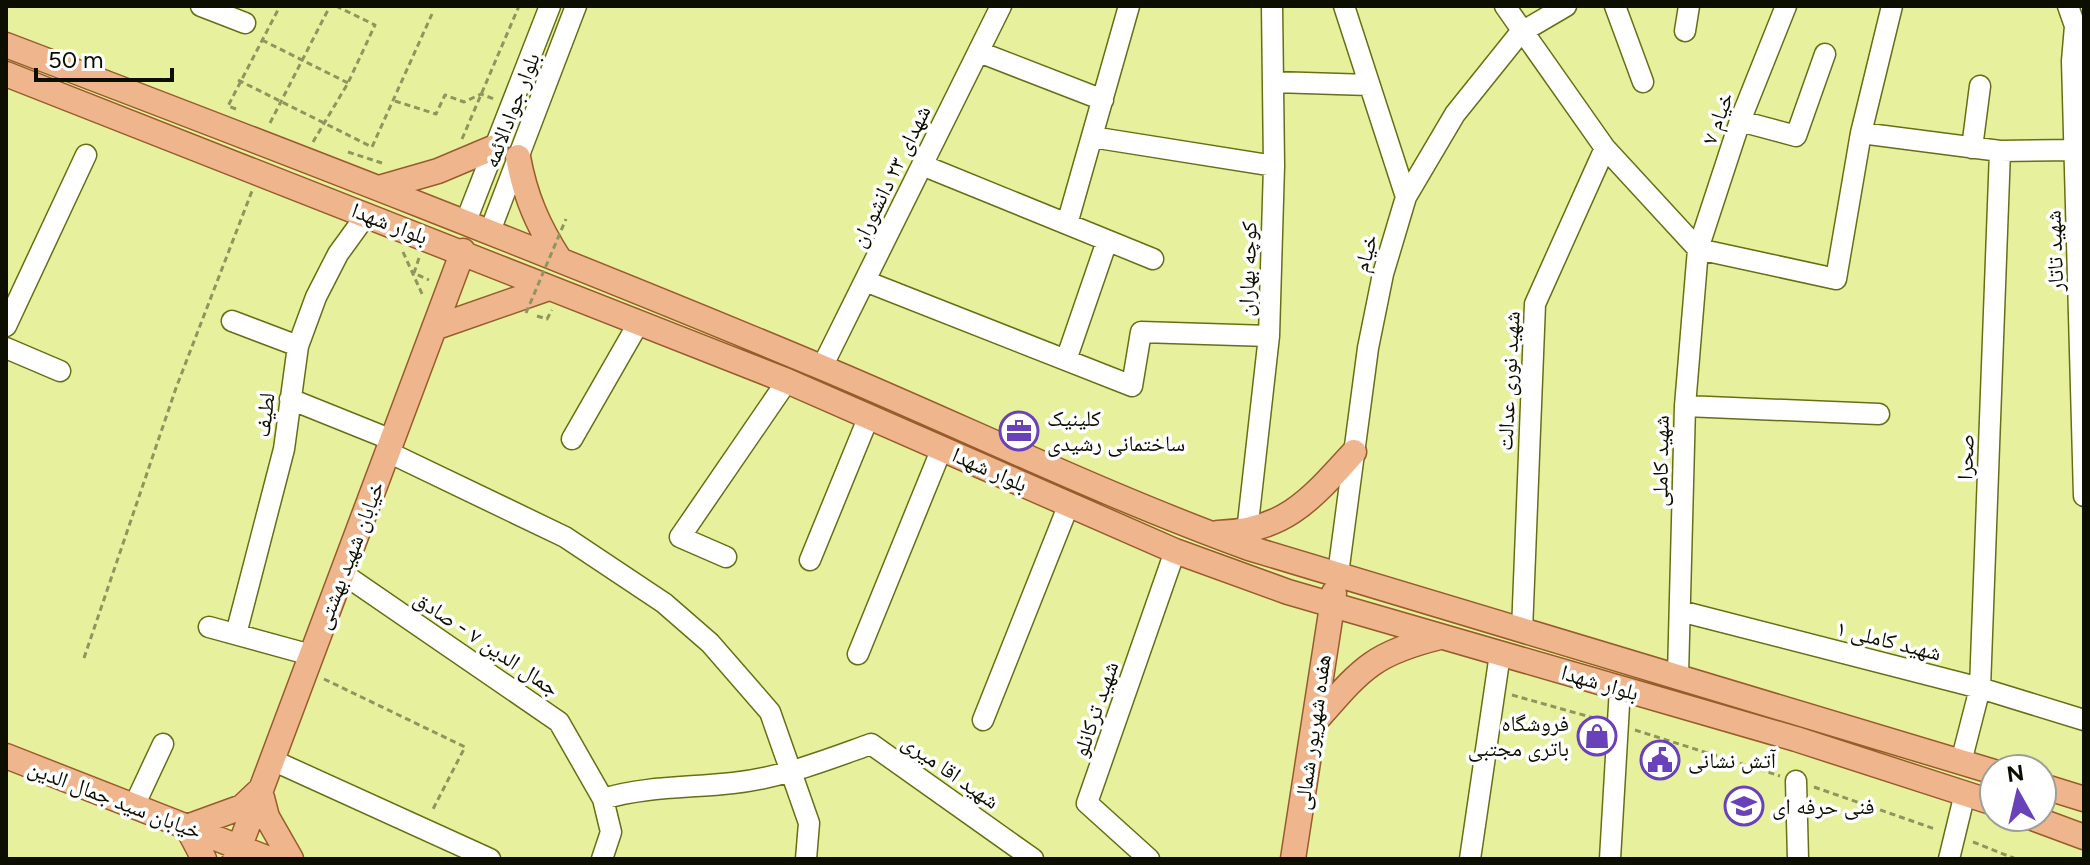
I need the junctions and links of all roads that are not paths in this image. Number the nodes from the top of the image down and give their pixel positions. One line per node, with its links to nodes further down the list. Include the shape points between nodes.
1 (201, 6): 15 (street)
2 (550, 6): 30 (street, بلوار جوادالائمه)
3 (576, 6): 36 (street, بلوار جوادالائمه)
4 (1001, 6): 19 (street, شهدای ۲۳ دانشوران)
5 (1129, 6): 26 (street)
6 (1272, 6): 22 (street, کوچه بهاران)
7 (1344, 6): 24 (street)
8 (1505, 6): 17 (street)
9 (1566, 6): 17 (street, خیام)
10 (1615, 6): 23 (street)
11 (1689, 6): 16 (street)
12 (1786, 6): 27 (street, خیام ۷)
13 (1892, 6): 28 (street)
14 (2068, 6): 33 (street, شهید تاتار, via 2075,26)
15 (245, 23)
16 (1685, 31)
17 (1520, 33): 31 (street); 40 (street, خیام, via 1455,114)
18 (6, 45): 39 (main road, بلوار شهدا, via 313,148)
19 (979, 52): 26 (street); 37 (street, شهدای ۲۳ دانشوران)
20 (1825, 54): 27 (street, via 1796,136)
21 (6, 74): 41 (main road, بلوار شهدا)
22 (1274, 82): 24 (street); 38 (street, کوچه بهاران)
23 (1643, 82)
24 (1369, 85): 40 (street)
25 (1980, 86): 32 (street)
26 (1103, 100): 29 (street)
27 (1740, 121): 46 (street, خیام ۷)
28 (1861, 133): 32 (street); 46 (street, via 1836,279)
29 (1092, 137): 38 (street); 43 (street)
30 (495, 147): 39 (main road); 42 (street, بلوار جوادالائمه)
31 (1605, 148): 46 (street); 85 (street, شهید نوری عدالت, via 1535,304)
32 (1972, 148): 34 (street)
33 (2075, 150): 34 (street); 71 (street, شهید تاتار)
34 (2000, 151): 93 (street, صحرا)
35 (86, 155): 54 (street)
36 (518, 157): 44 (street, بلوار جوادالائمه); 49 (main road, via 540,229)
37 (922, 165): 43 (street); 50 (street, شهدای ۲۳ دانشوران)
38 (1274, 166): 56 (street, کوچه بهاران)
39 (379, 188): 42 (main road, بلوار شهدا)
40 (1406, 197): 70 (street, خیام, via 1377,304)
41 (376, 218): 47 (main road, بلوار شهدا); 57 (street, لطیف, via 338,254)
42 (466, 221): 44 (main road, بلوار شهدا); 47 (main road, خیابان شهید بهشتی)
43 (1067, 224): 45 (street)
44 (490, 231): 47 (main road); 49 (main road, بلوار شهدا)
45 (1107, 241): 48 (street); 59 (street)
46 (1698, 249): 64 (street, شهید کاملی)
47 (463, 251): 51 (main road, بلوار شهدا); 55 (main road, خیابان شهید بهشتی)
48 (1153, 259)
49 (560, 260): 60 (main road, بلوار شهدا)
50 (865, 281): 59 (street); 60 (street, شهدای ۲۳ دانشوران)
51 (549, 288): 53 (main road, بلوار شهدا); 55 (main road)
52 (232, 321): 57 (street)
53 (638, 324): 62 (main road, بلوار شهدا); 67 (street)
54 (6, 326)
55 (434, 328): 68 (main road, خیابان شهید بهشتی)
56 (1269, 336): 59 (street, via 1141,332 1132,386); 73 (street, کوچه بهاران)
57 (298, 346): 63 (street, لطیف)
58 (6, 348): 61 (street)
59 (1066, 360)
60 (822, 367): 73 (main road, بلوار شهدا, via 1208,533)
61 (60, 371)
62 (787, 381): 66 (main road, بلوار شهدا); 75 (street, via 680,537)
63 (290, 399): 68 (street); 86 (street, لطیف, via 284,449)
64 (1685, 406): 65 (street); 82 (street, شهید کاملی)
65 (1879, 414)
66 (869, 416): 69 (main road, بلوار شهدا); 76 (street)
67 (572, 439)
68 (390, 446): 78 (main road, خیابان شهید بهشتی); 102 (street, via 565,537 664,603 710,643 770,712)
69 (942, 448): 72 (main road, بلوار شهدا); 88 (street)
70 (1354, 452): 73 (main road, via 1308,502); 79 (street, خیام)
71 (2084, 496)
72 (1069, 504): 74 (main road, بلوار شهدا); 94 (street)
73 (1240, 537): 77 (main road, via 1233,558); 79 (main road, بلوار شهدا)
74 (1175, 551): 77 (main road, بلوار شهدا); 122 (street, شهید ترکانلو, via 1087,803)
75 (726, 557)
76 (810, 560)
77 (1219, 567): 81 (main road, بلوار شهدا)
78 (342, 573): 90 (main road, خیابان شهید بهشتی); 109 (street, جمال الدین ۷ - صادق, via 559,722)
79 (1338, 574): 80 (main road, بلوار شهدا); 81 (main road, هفده شهریور شمالی)
80 (1419, 599): 84 (main road, via 1408,609); 85 (main road, بلوار شهدا)
81 (1331, 605): 84 (main road, بلوار شهدا); 96 (main road, هفده شهریور شمالی)
82 (1680, 611): 91 (street, شهید کاملی); 93 (street, شهید کاملی ۱)
83 (209, 627): 86 (street)
84 (1409, 628): 87 (main road, بلوار شهدا)
85 (1522, 631): 91 (main road, بلوار شهدا)
86 (236, 634): 90 (street)
87 (1442, 637): 89 (main road, بلوار شهدا); 96 (main road, via 1377,658)
88 (858, 654)
89 (1500, 654): 92 (main road, بلوار شهدا); 124 (street)
90 (308, 662): 99 (main road, خیابان شهید بهشتی)
91 (1678, 675): 100 (main road, بلوار شهدا)
92 (1620, 688): 106 (main road, بلوار شهدا); 125 (street)
93 (1980, 688): 95 (street, شهید کاملی ۱); 100 (street, صحرا)
94 (983, 720)
95 (2084, 720)
96 (1314, 723): 123 (main road, هفده شهریور شمالی)
97 (163, 744): 110 (street)
98 (6, 756): 110 (main road, خیابان سید جمال الدین)
99 (272, 760): 104 (main road, خیابان شهید بهشتی); 118 (street)
100 (1961, 762): 101 (main road, بلوار شهدا)
101 (1978, 767)
102 (791, 772): 109 (street); 120 (street, via 809,823); 121 (street, شهید اقا میری, via 871,744)
103 (1796, 781): 126 (street)
104 (260, 790): 111 (main road, via 242,807); 114 (main road, خیابان شهید بهشتی); 117 (main road, via 267,817)
105 (2058, 791): 108 (main road)
106 (1965, 793): 107 (main road, بلوار شهدا); 127 (street)
107 (1978, 797)
108 (2084, 798)
109 (603, 799): 119 (street, جمال الدین ۷ - صادق, via 611,832)
110 (134, 806): 111 (main road, خیابان سید جمال الدین)
111 (187, 827): 114 (main road, خیابان سید جمال الدین); 115 (main road)
112 (2058, 827): 113 (main road)
113 (2084, 837)
114 (237, 853): 116 (main road, خیابان سید جمال الدین)
115 (204, 859)
116 (269, 859)
117 (291, 859)
118 (490, 859)
119 (602, 859)
120 (806, 859)
121 (1033, 859)
122 (1149, 859)
123 (1293, 859)
124 (1470, 859)
125 (1610, 859)
126 (1798, 859)
127 (1949, 859)

